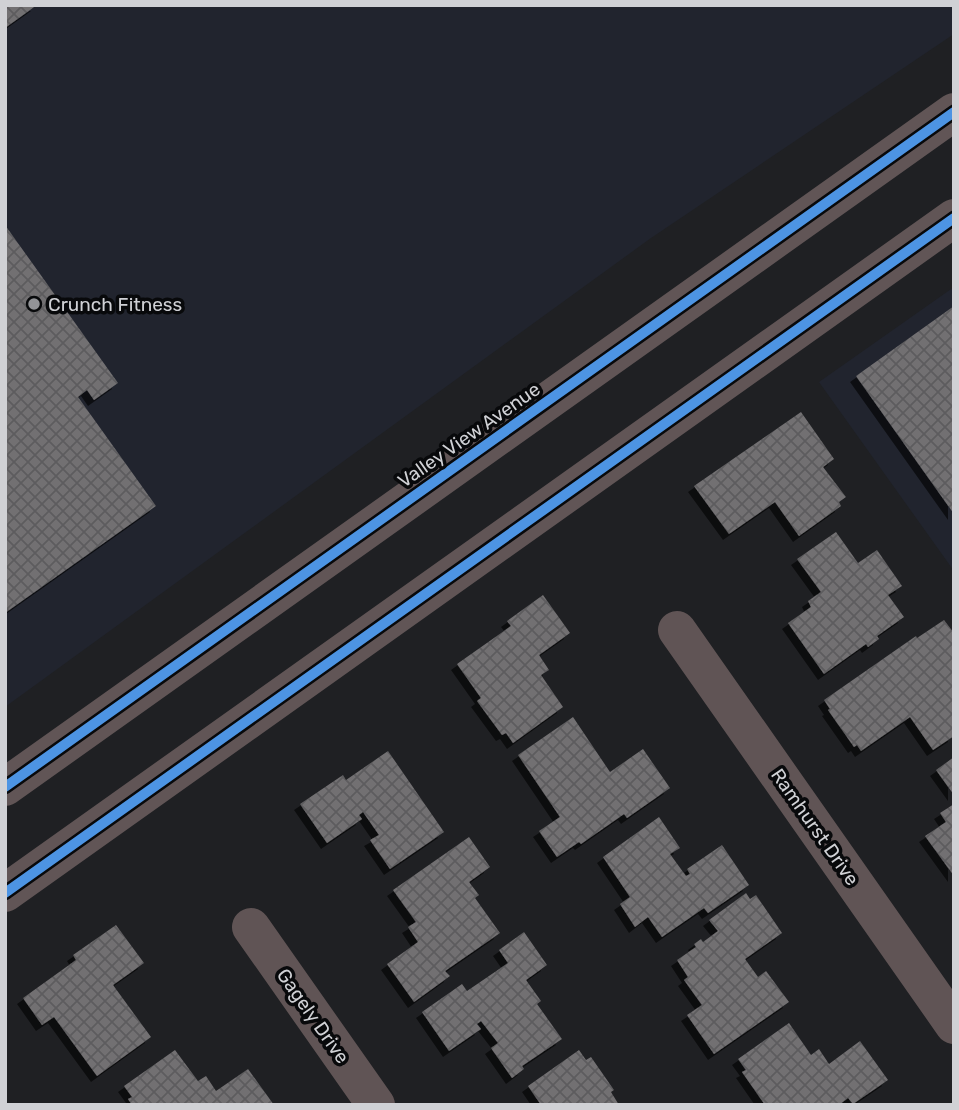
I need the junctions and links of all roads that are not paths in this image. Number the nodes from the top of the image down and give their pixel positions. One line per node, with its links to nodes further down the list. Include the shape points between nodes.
1 (954, 112): 4 (main road, Valley View Avenue)
2 (954, 218): 5 (main road)
3 (677, 629): 7 (street, Ramhurst Drive)
4 (5, 787)
5 (5, 893)
6 (251, 927): 8 (street, Gagely Drive)
7 (954, 1026)
8 (376, 1105)

